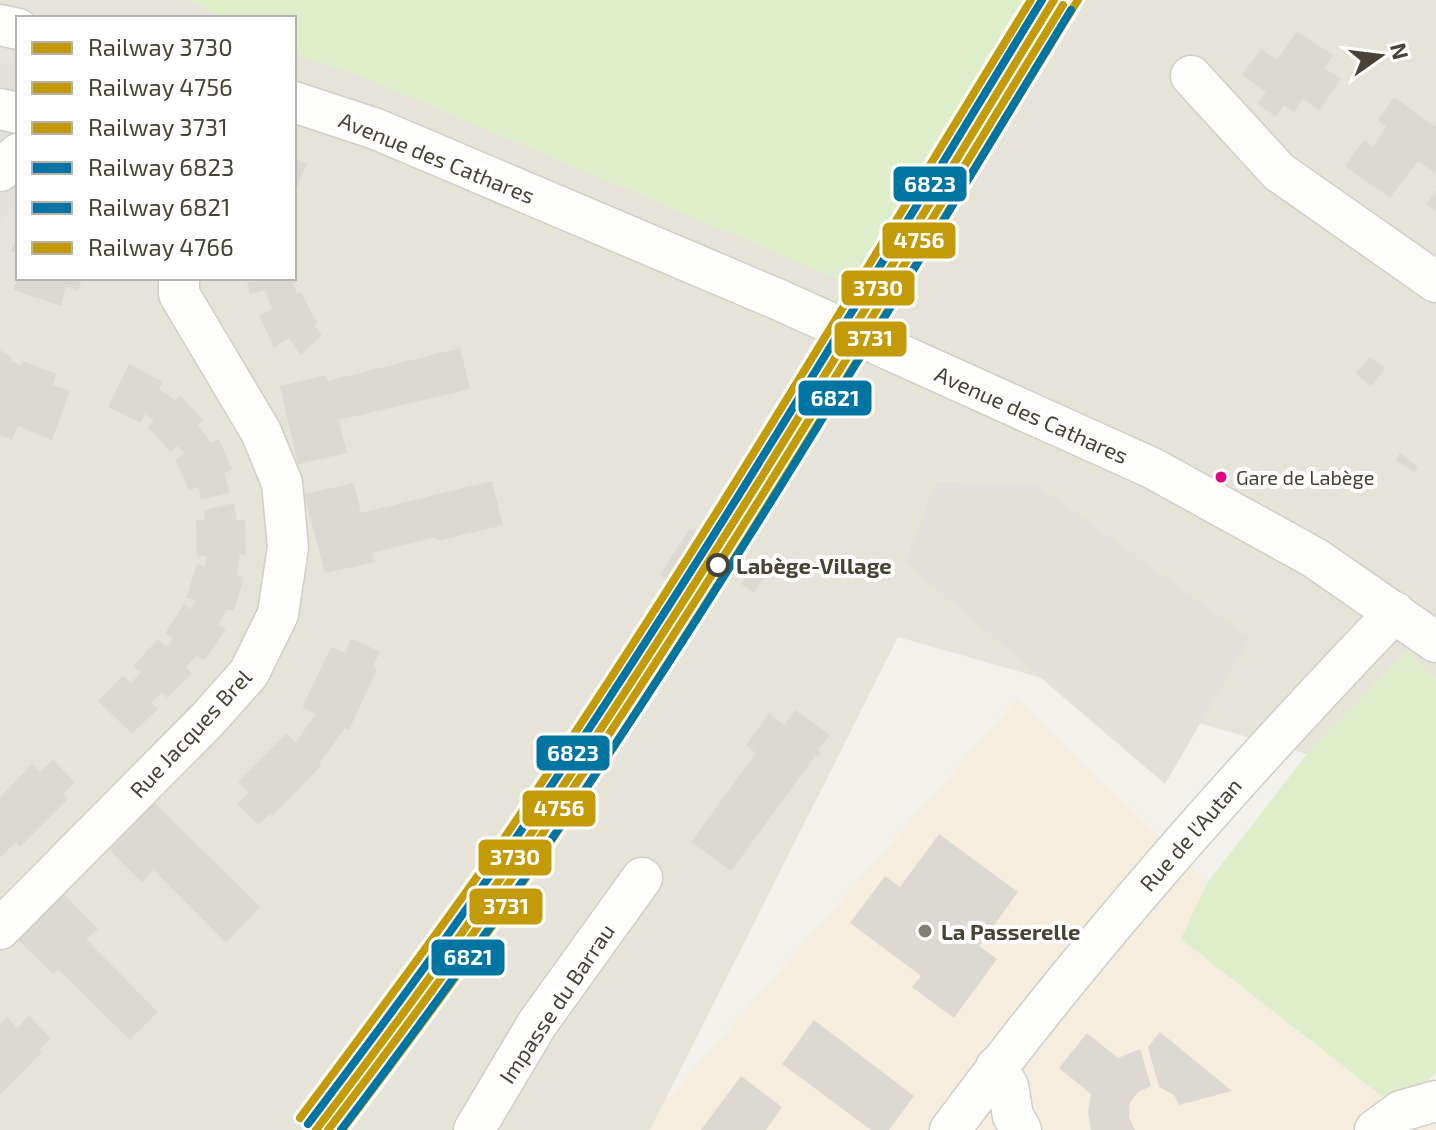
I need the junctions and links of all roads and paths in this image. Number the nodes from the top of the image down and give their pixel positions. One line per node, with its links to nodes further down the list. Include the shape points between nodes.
1 (1191, 76): 6 (street, via 1279,172)
2 (296, 103): 7 (street, Avenue des Cathares, via 376,129 777,299 1152,468 1315,558)
3 (16, 156): 4 (street)
4 (0, 171)
5 (179, 280): 10 (street, Rue Jacques Brel, via 179,294 261,432 282,483 288,547 278,614 249,673)
6 (1436, 282)
7 (1395, 612): 8 (street, Avenue des Cathares); 11 (street, Rue de l'Autan, via 1206,813)
8 (1436, 642)
9 (642, 878): 13 (street, Impasse du Barrau, via 537,1024)
10 (0, 929)
11 (996, 1067): 14 (street, Rue de l'Autan); 15 (street, via 1008,1086)
12 (1436, 1101): 16 (street, via 1401,1111)
13 (474, 1130)
14 (950, 1130)
15 (1021, 1130)
16 (1375, 1130)

